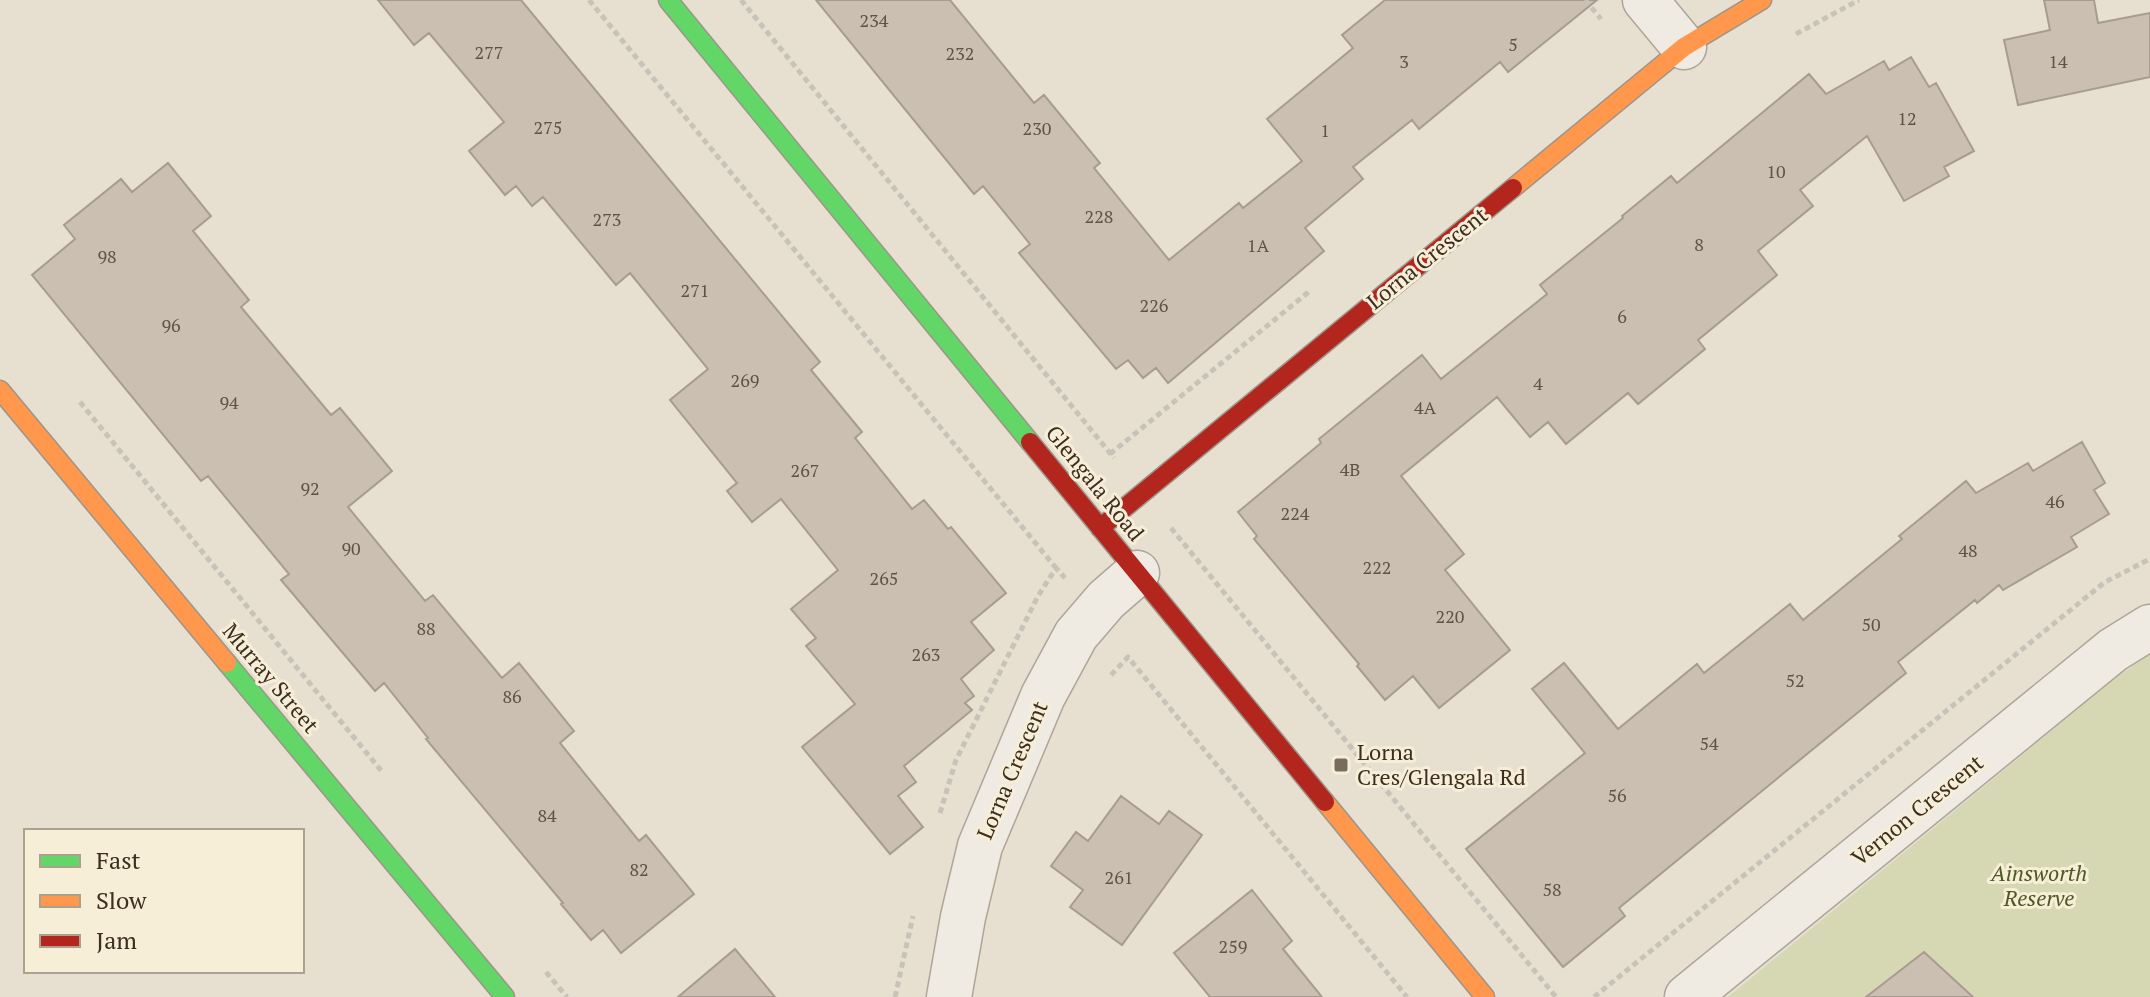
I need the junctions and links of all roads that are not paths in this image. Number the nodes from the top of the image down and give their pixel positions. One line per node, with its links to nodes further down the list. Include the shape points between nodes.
1 (668, 0): 6 (street, Glengala Road)
2 (1645, 0): 4 (street)
3 (1762, 0): 4 (street, Lorna Crescent)
4 (1684, 47): 6 (street, Lorna Crescent)
5 (0, 390): 9 (street, Murray Street)
6 (1100, 528): 7 (street, Glengala Road)
7 (1137, 573): 10 (street, Lorna Crescent, via 1076,635 1043,696 980,846); 11 (street, Glengala Road)
8 (2150, 627): 12 (street, Vernon Crescent, via 2113,650)
9 (505, 997)
10 (949, 997)
11 (1485, 997)
12 (1687, 997)

